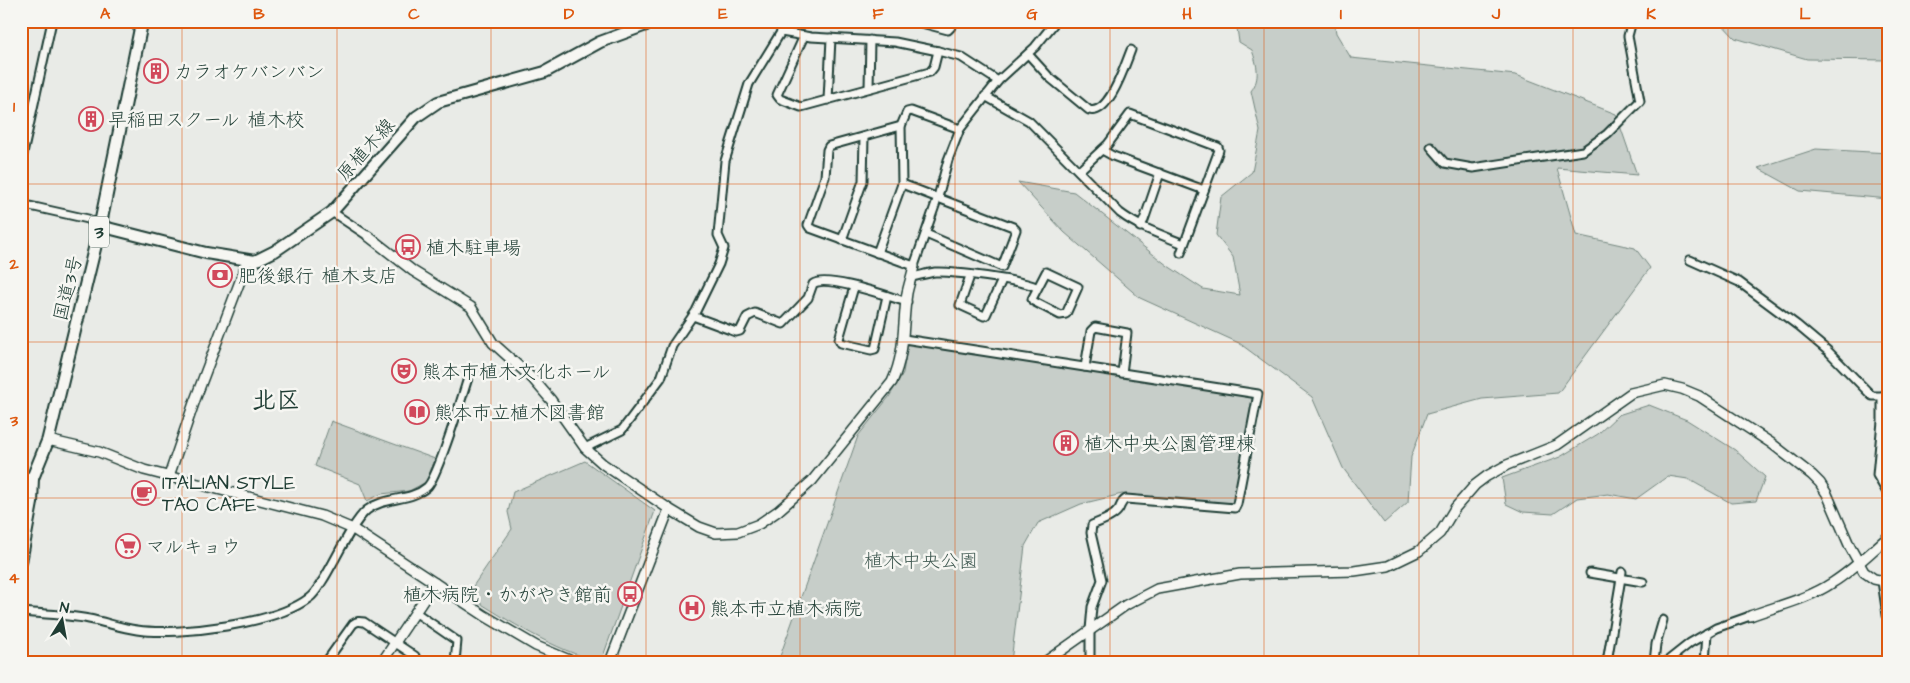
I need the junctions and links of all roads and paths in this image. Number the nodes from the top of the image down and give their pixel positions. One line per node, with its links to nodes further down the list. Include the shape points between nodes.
1 (52, 21): 25 (street)
2 (142, 21): 33 (highway, 国道3号 / 3)
3 (657, 21): 32 (main road, 原植木線, via 600,42 545,72 438,102 416,117)
4 (783, 21): 9 (street)
5 (914, 21): 6 (street, via 948,30)
6 (951, 21)
7 (1056, 21): 15 (street)
8 (1632, 21): 23 (street, via 1628,36 1640,101 1607,134 1584,151 1473,168 1445,163)
9 (781, 32): 10 (street); 52 (street, via 750,84 728,153 718,235 724,248)
10 (804, 36): 11 (street); 19 (street, via 778,98 801,107)
11 (831, 38): 12 (street); 19 (street)
12 (870, 40): 14 (street); 17 (street)
13 (1131, 50): 15 (street, via 1115,91 1093,112 1049,77)
14 (938, 51): 16 (street, via 961,57); 17 (street, via 930,72)
15 (1028, 54): 16 (street)
16 (998, 81): 18 (street)
17 (869, 88): 19 (street)
18 (985, 96): 21 (street); 26 (street, via 1029,121)
19 (828, 100)
20 (901, 126): 21 (street, via 909,111); 22 (street); 28 (street)
21 (960, 129): 30 (street)
22 (864, 137): 37 (street, via 863,182); 37 (street, via 831,144 828,148 825,177 808,223 810,228)
23 (1431, 147)
24 (1102, 150): 26 (street); 27 (street); 29 (street, via 1130,114 1215,145 1219,150)
25 (21, 164)
26 (1079, 172): 34 (street, via 1120,213)
27 (1160, 174): 29 (street); 34 (street)
28 (902, 184): 30 (street); 39 (street)
29 (1204, 190): 38 (street)
30 (938, 198): 35 (street); 44 (street, via 1015,229)
31 (21, 204): 33 (street, via 88,220)
32 (332, 212): 36 (street); 41 (main road, 原植木線, via 275,251 255,261)
33 (100, 226): 41 (main road, 原植木線, via 206,253); 58 (highway, 国道3号 / 3)
34 (1140, 227): 38 (street)
35 (926, 234): 43 (street); 44 (street)
36 (368, 236): 59 (street, via 413,271 470,307 493,343 552,400)
37 (842, 240): 39 (street)
38 (1184, 244): 40 (street)
39 (877, 253): 43 (street)
40 (1181, 253)
41 (248, 260): 60 (street)
42 (1690, 260): 57 (street, via 1739,282 1797,325 1872,396)
43 (914, 266): 46 (street)
44 (1002, 267): 47 (street)
45 (970, 276): 46 (street, via 939,272); 47 (street); 47 (street, via 960,305 984,316)
46 (912, 277): 51 (street)
47 (1000, 280): 49 (street)
48 (854, 286): 50 (street); 50 (street, via 839,339 841,343 876,349); 52 (street, via 815,282 804,302 783,324 755,313 747,317 737,332)
49 (1036, 287): 49 (street, via 1033,301 1063,315 1078,287 1046,272)
50 (887, 296): 51 (street)
51 (907, 302): 53 (street)
52 (693, 316): 59 (street, via 672,346 661,378 622,430)
53 (904, 339): 54 (street); 64 (street, via 892,382 812,482 778,511 759,524 738,532 716,533)
54 (1085, 367): 55 (street); 55 (street, via 1091,331 1095,327 1127,333)
55 (1122, 373): 79 (street, via 1258,394 1235,508 1126,499 1110,517 1092,525 1102,580 1092,607)
56 (468, 378): 65 (street, via 428,487 410,497 386,501 367,510)
57 (1885, 394): 62 (street, via 1877,475)
58 (48, 440): 60 (street, via 99,452); 61 (highway, 国道3号 / 3)
59 (585, 448): 64 (street)
60 (169, 476): 65 (street, via 322,516)
61 (27, 477): 63 (highway, 国道3号 / 3); 67 (main road, via 32,503)
62 (1889, 496)
63 (21, 499)
64 (669, 509): 88 (street)
65 (353, 529): 73 (street); 74 (street, via 311,597 296,606 236,625 169,631 137,630 87,619)
66 (1889, 536): 68 (street)
67 (22, 559)
68 (1859, 564): 71 (street, via 1874,579); 76 (street, via 1818,591); 79 (street, via 1828,494 1812,475 1771,443 1699,396 1665,385 1632,393 1557,445 1487,476 1455,508 1440,533 1419,551 1388,566 1354,571 1240,574 1172,585 1134,601)
69 (1590, 573): 70 (street)
70 (1622, 575): 72 (street); 91 (street)
71 (1885, 581): 78 (street)
72 (1643, 582)
73 (435, 583): 75 (street); 87 (street, via 536,646)
74 (21, 612)
75 (415, 612): 81 (street); 86 (street, via 457,641)
76 (1750, 616): 80 (street)
77 (1662, 620): 92 (street)
78 (1889, 629)
79 (1090, 630): 89 (street); 90 (street)
80 (1707, 633): 82 (street); 95 (street)
81 (394, 643): 83 (street, via 364,622 356,621); 84 (street); 85 (street, via 415,656)
82 (1677, 652): 93 (street); 94 (street)
83 (326, 662)
84 (382, 662)
85 (417, 662)
86 (455, 662)
87 (574, 662)
88 (610, 662)
89 (1044, 662)
90 (1090, 662)
91 (1607, 662)
92 (1654, 662)
93 (1666, 662)
94 (1677, 662)
95 (1705, 662)

